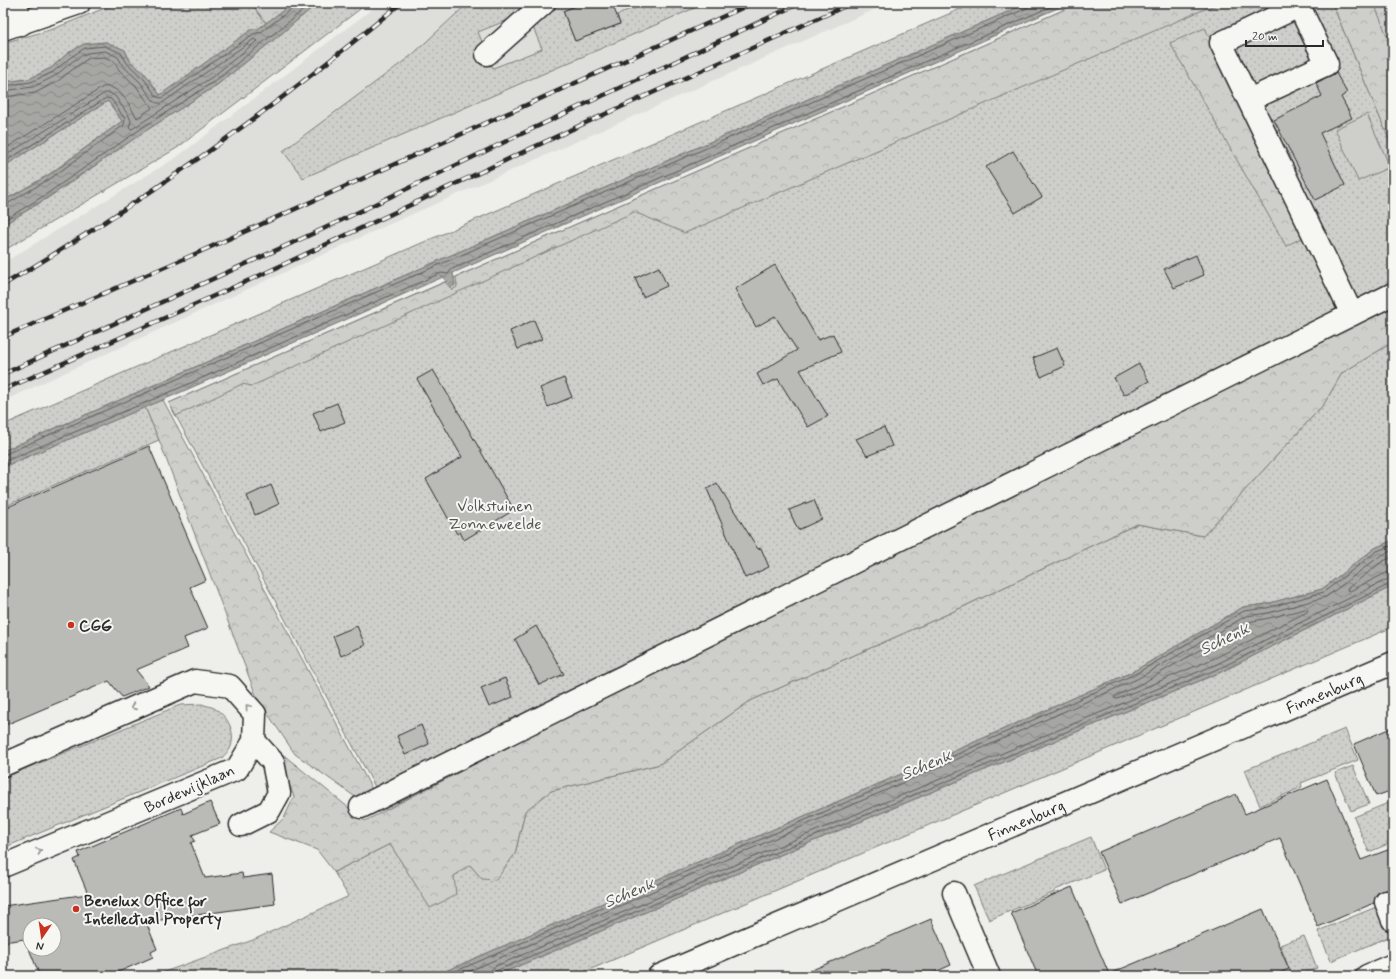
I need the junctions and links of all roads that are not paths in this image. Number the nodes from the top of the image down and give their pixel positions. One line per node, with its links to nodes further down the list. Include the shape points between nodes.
1 (16, 3): 4 (street)
2 (79, 3): 4 (street)
3 (544, 3): 5 (street)
4 (12, 26)
5 (487, 54)
6 (1249, 100): 6 (street, via 1222,43 1299,6 1327,64); 8 (street)
7 (1393, 294): 8 (street)
8 (1352, 314): 12 (street)
9 (1393, 663): 17 (street, Finnenburg)
10 (254, 742): 11 (street, one-way to 11, via 255,714 230,686 195,681); 13 (street, via 273,762 279,793 269,811); 14 (street, Bordewijklaan, one-way to 10, via 237,769)
11 (3, 765)
12 (361, 807)
13 (241, 824)
14 (3, 866)
15 (954, 894): 18 (street)
16 (1393, 965): 19 (street)
17 (659, 976)
18 (989, 976)
19 (1366, 976)

